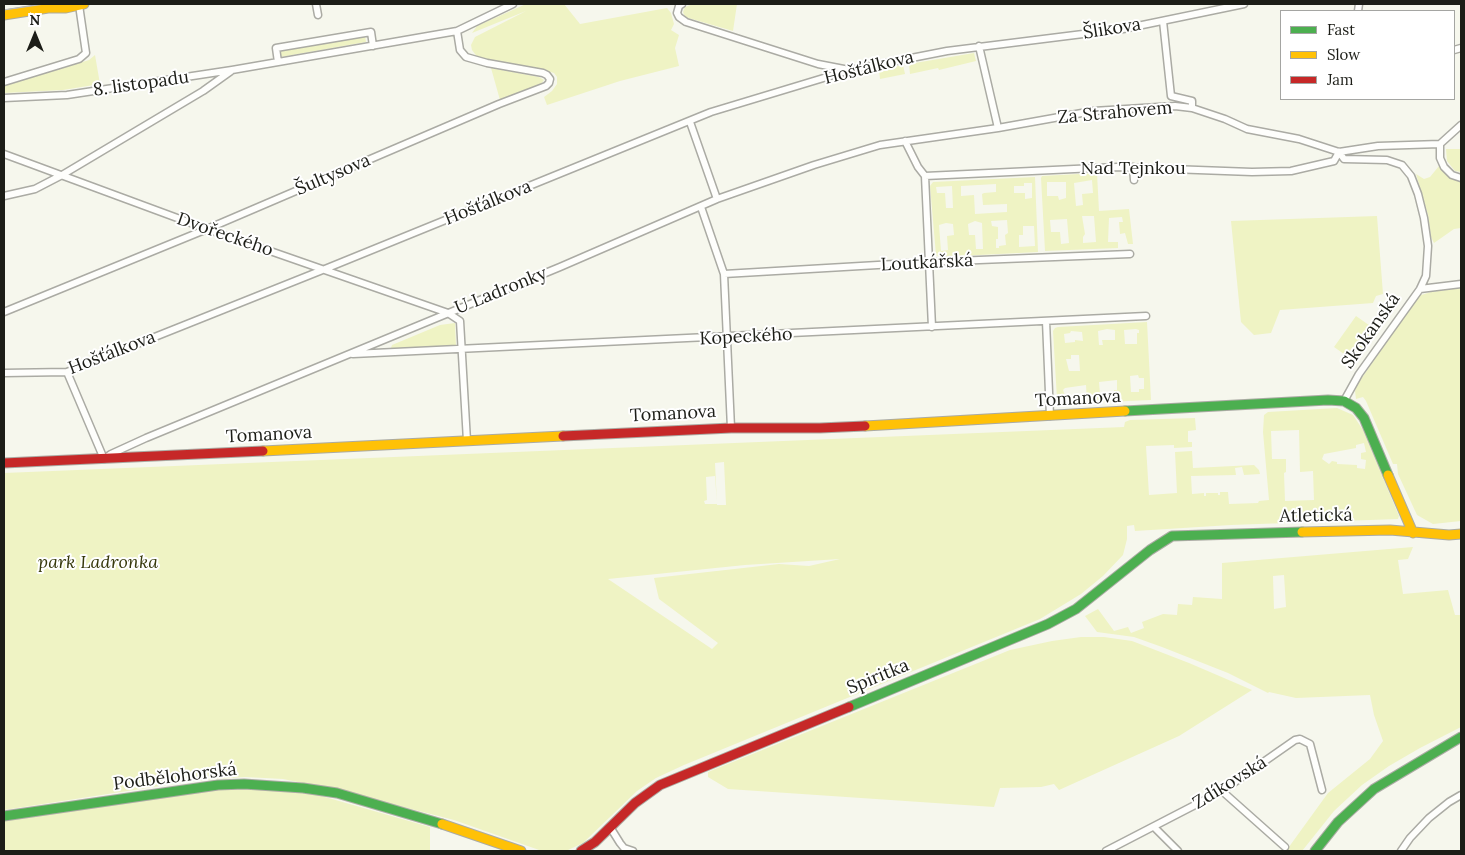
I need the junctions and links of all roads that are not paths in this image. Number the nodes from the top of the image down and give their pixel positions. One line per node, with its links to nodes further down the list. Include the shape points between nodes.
1 (316, 4): 6 (street)
2 (513, 4): 9 (street, 8. listopadu)
3 (682, 4): 14 (street, via 677,13 686,22 818,64)
4 (1244, 4): 8 (street, Šlikova)
5 (81, 5): 7 (street); 15 (street, via 86,53 80,59)
6 (318, 15)
7 (4, 16)
8 (1163, 21): 11 (street, Šlikova, via 1123,29); 17 (street, via 1171,96 1192,101)
9 (457, 31): 10 (street, 8. listopadu); 33 (street, Šultysova, via 460,50 466,56 481,62 543,73 550,79 549,83)
10 (373, 46): 12 (street, 8. listopadu); 12 (street, via 371,32 276,48)
11 (978, 46): 14 (street, Hošťálkova); 20 (street)
12 (278, 62): 13 (street, 8. listopadu)
13 (232, 70): 16 (street, 8. listopadu, via 67,95); 26 (street, via 203,91)
14 (850, 70): 18 (street, Hošťálkova, via 711,112)
15 (4, 82)
16 (4, 98)
17 (1192, 108): 20 (street, Za Strahovem, via 1175,106 1093,111); 23 (street, Za Strahovem, via 1247,129 1299,138)
18 (690, 122): 31 (street); 36 (street, Hošťálkova)
19 (1461, 125): 22 (street)
20 (998, 128): 21 (street, Za Strahovem)
21 (905, 141): 27 (street); 31 (street, U Ladronky, via 880,145 814,165)
22 (1440, 144): 23 (street, Za Strahovem, via 1378,146); 28 (street, via 1444,167)
23 (1339, 152): 25 (street, Nad Tejnkou, via 1334,161 1291,170 1252,172); 39 (street, Skokanská, via 1344,159 1387,160 1402,165 1411,176 1424,218 1428,246 1426,276)
24 (4, 154): 26 (street, Dvořeckého)
25 (1133, 167): 27 (street, Nad Tejnkou); 29 (street)
26 (62, 175): 30 (street, via 35,189); 33 (street, Dvořeckého)
27 (925, 176): 35 (street)
28 (1461, 178)
29 (1134, 180)
30 (4, 196)
31 (717, 199): 32 (street, U Ladronky)
32 (701, 207): 37 (street); 41 (street, U Ladronky)
33 (207, 229): 36 (street, Dvořeckého); 40 (street, Šultysova)
34 (1130, 254): 35 (street, Loutkářská)
35 (929, 262): 37 (street, Loutkářská); 44 (street)
36 (325, 269): 41 (street, Dvořeckého); 48 (street, Hošťálkova)
37 (724, 274): 45 (street)
38 (1461, 284): 39 (street)
39 (1420, 289): 50 (street, Skokanská, via 1359,374)
40 (4, 312)
41 (448, 313): 46 (street, via 460,321); 47 (street, U Ladronky)
42 (1146, 316): 43 (street, Kopeckého)
43 (1046, 321): 44 (street, Kopeckého); 51 (street)
44 (932, 327): 45 (street, Kopeckého)
45 (727, 338): 46 (street, Kopeckého); 52 (street)
46 (462, 350): 47 (street, Kopeckého); 53 (street)
47 (347, 355): 54 (street, U Ladronky, via 146,438)
48 (67, 372): 49 (street, Hošťálkova); 54 (street)
49 (4, 373)
50 (1344, 401): 51 (street, Tomanova); 56 (street, via 1364,418)
51 (1050, 416): 52 (street, Tomanova, via 820,428)
52 (731, 428): 53 (street, Tomanova)
53 (467, 441): 54 (street, Tomanova)
54 (104, 459): 55 (street, Tomanova)
55 (4, 463)
56 (1413, 533): 57 (street, Atletická); 58 (street, Atletická, via 1390,530)
57 (1461, 534)
58 (1172, 536): 64 (street, Spiritka, via 1076,609 1048,624 660,785)
59 (1461, 736): 74 (street, via 1374,789 1338,822)
60 (1322, 790): 61 (street, Zdíkovská, via 1310,744 1300,739)
61 (1222, 791): 65 (street, Zdíkovská); 67 (street)
62 (1461, 795): 75 (street, via 1429,818)
63 (4, 816): 68 (street, Podbělohorská, via 218,785 267,785 337,793)
64 (610, 827): 66 (street, Spiritka); 71 (street, via 624,848)
65 (1154, 827): 72 (street, Zdíkovská); 73 (street)
66 (595, 842): 69 (street, Spiritka); 70 (street, Spiritka)
67 (1286, 847)
68 (521, 851)
69 (581, 851)
70 (590, 851)
71 (633, 851)
72 (1106, 851)
73 (1178, 851)
74 (1315, 851)
75 (1401, 851)

